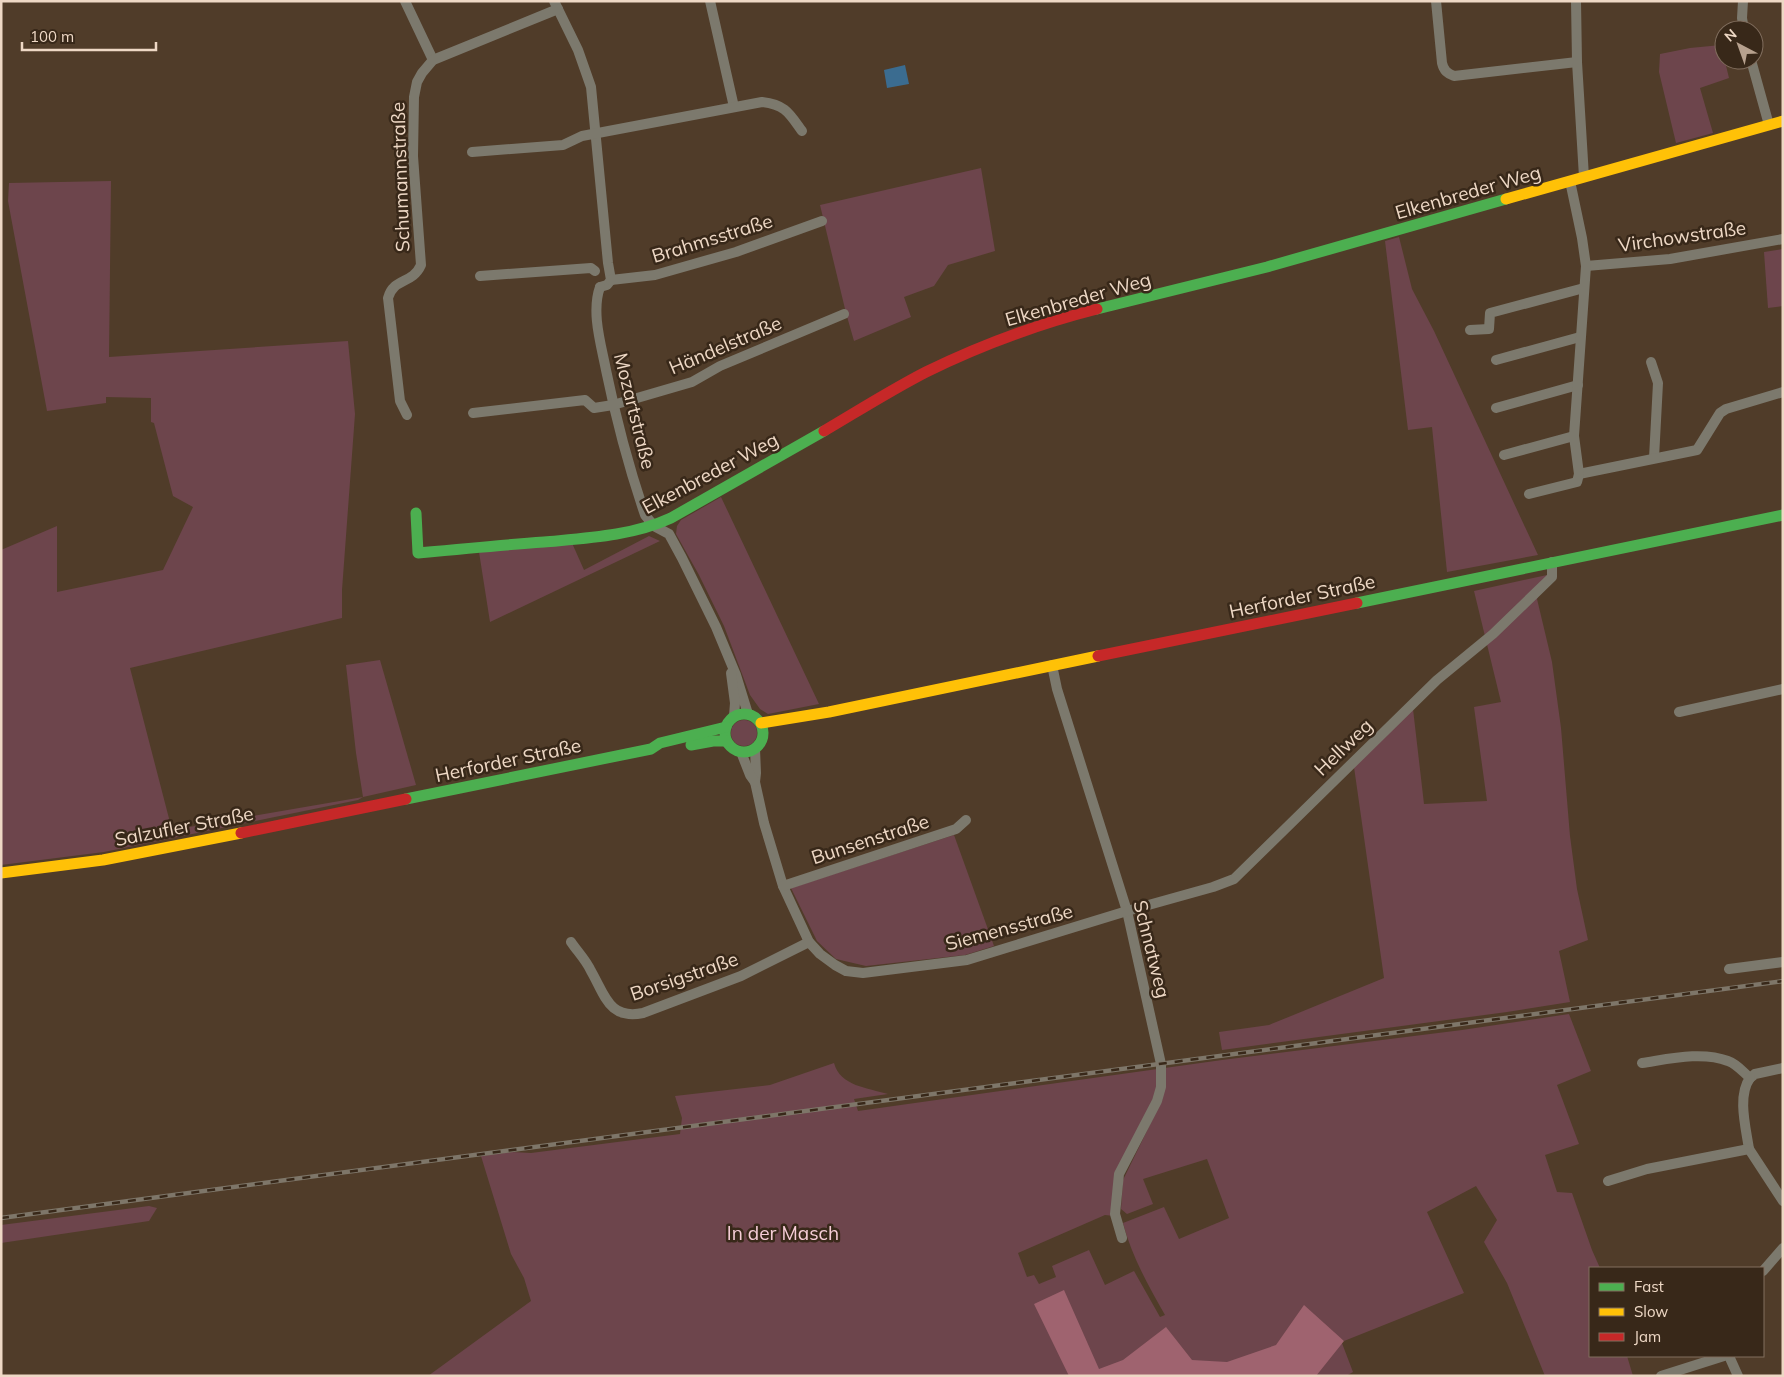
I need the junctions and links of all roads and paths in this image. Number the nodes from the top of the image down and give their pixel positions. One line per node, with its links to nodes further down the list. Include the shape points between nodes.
1 (405, 1): 8 (street)
2 (710, 1): 11 (street)
3 (1436, 1): 9 (street, via 1442,63 1448,74 1454,76)
4 (1576, 1): 9 (street)
5 (1743, 1): 7 (street)
6 (556, 5): 8 (street); 15 (street, via 586,69)
7 (1742, 20)
8 (433, 60): 37 (street, Schumannstraße, via 417,82 414,97 413,156 421,265 417,274 397,284 388,298 400,401)
9 (1577, 62): 17 (street)
10 (1754, 70): 13 (street)
11 (734, 107): 14 (street, via 762,102 776,104 790,114); 15 (street)
12 (1783, 121): 13 (main road, Elkenbreder Weg)
13 (1769, 125): 17 (main road, Elkenbreder Weg)
14 (802, 131)
15 (595, 134): 16 (street, via 563,145); 23 (street)
16 (472, 152)
17 (1584, 177): 18 (main road, Elkenbreder Weg)
18 (1570, 181): 21 (street); 45 (main road, Elkenbreder Weg, via 1267,267 1017,332 925,373)
19 (822, 221): 23 (street, Brahmsstraße, via 736,252 655,275)
20 (1783, 239): 21 (street, Virchowstraße, via 1670,259)
21 (1586, 266): 26 (street)
22 (595, 271): 23 (street); 24 (street, via 591,268); 25 (street, Mozartstraße, via 595,281)
23 (610, 275): 25 (street, via 607,285)
24 (480, 276)
25 (600, 287): 34 (street, Mozartstraße, via 596,302)
26 (1584, 288): 28 (street, via 1490,313 1488,329); 29 (street)
27 (844, 314): 34 (street, Händelstraße, via 720,366 692,382)
28 (1470, 330)
29 (1580, 338): 30 (street); 32 (street)
30 (1496, 360)
31 (1651, 362): 40 (street, via 1658,383)
32 (1578, 385): 35 (street); 38 (street)
33 (1783, 392): 40 (street, via 1720,413 1698,450)
34 (613, 405): 36 (street, Händelstraße, via 594,408 585,400); 45 (street, Mozartstraße, via 639,498 645,515)
35 (1496, 408)
36 (473, 413)
37 (407, 415)
38 (1574, 436): 39 (street); 41 (street)
39 (1504, 455)
40 (1654, 458): 41 (street)
41 (1579, 474): 42 (street, via 1577,482)
42 (1529, 494)
43 (416, 513): 45 (main road, Elkenbreder Weg, via 418,553 597,537)
44 (1783, 515): 46 (main road, Herforder Straße)
45 (654, 526): 48 (street, Mozartstraße, via 669,534 716,627)
46 (1552, 562): 47 (main road, Herforder Straße); 66 (street, Hellweg, via 1552,577 1529,601 1437,680 1234,879)
47 (1052, 665): 50 (main road, Herforder Straße); 66 (street, Schnatweg)
48 (731, 667): 52 (street, Mozartstraße); 53 (street, Mozartstraße)
49 (1783, 689): 51 (street)
50 (829, 712): 54 (main road, Herforder Straße); 56 (main road, Herforder Straße)
51 (1679, 712)
52 (748, 714): 53 (main road); 54 (main road)
53 (734, 716): 55 (main road)
54 (761, 723): 56 (main road)
55 (726, 727): 57 (main road); 58 (main road, Herforder Straße, via 660,743)
56 (763, 738): 59 (main road)
57 (726, 741): 58 (main road, Herforder Straße, via 661,751); 60 (main road)
58 (651, 749): 62 (main road, Herforder Straße)
59 (755, 749): 60 (main road); 61 (street, Siemensstraße)
60 (741, 752): 61 (street, Siemensstraße)
61 (755, 782): 65 (street, Siemensstraße)
62 (372, 806): 64 (main road, Salzufler Straße, via 103,860)
63 (966, 820): 65 (street, Bunsenstraße, via 956,829)
64 (1, 873)
65 (783, 886): 68 (street, Siemensstraße)
66 (1127, 911): 68 (street, Siemensstraße, via 967,960 869,972 846,971 820,954); 77 (street, Schnatweg, via 1162,1075 1157,1101 1119,1174 1116,1214)
67 (570, 942): 68 (street, Borsigstraße, via 590,969 607,1002 622,1013 631,1015 741,976)
68 (809, 942)
69 (1783, 962): 70 (street)
70 (1729, 969)
71 (1642, 1062): 73 (street, via 1716,1057 1730,1061)
72 (1783, 1068): 73 (street)
73 (1750, 1078): 74 (street, via 1742,1095)
74 (1749, 1149): 75 (street); 76 (street)
75 (1608, 1180)
76 (1783, 1201)
77 (1122, 1238)
78 (1783, 1248): 79 (street)
79 (1764, 1270)
80 (1721, 1357): 82 (street)
81 (1729, 1357): 83 (street)
82 (1661, 1376)
83 (1738, 1376)

